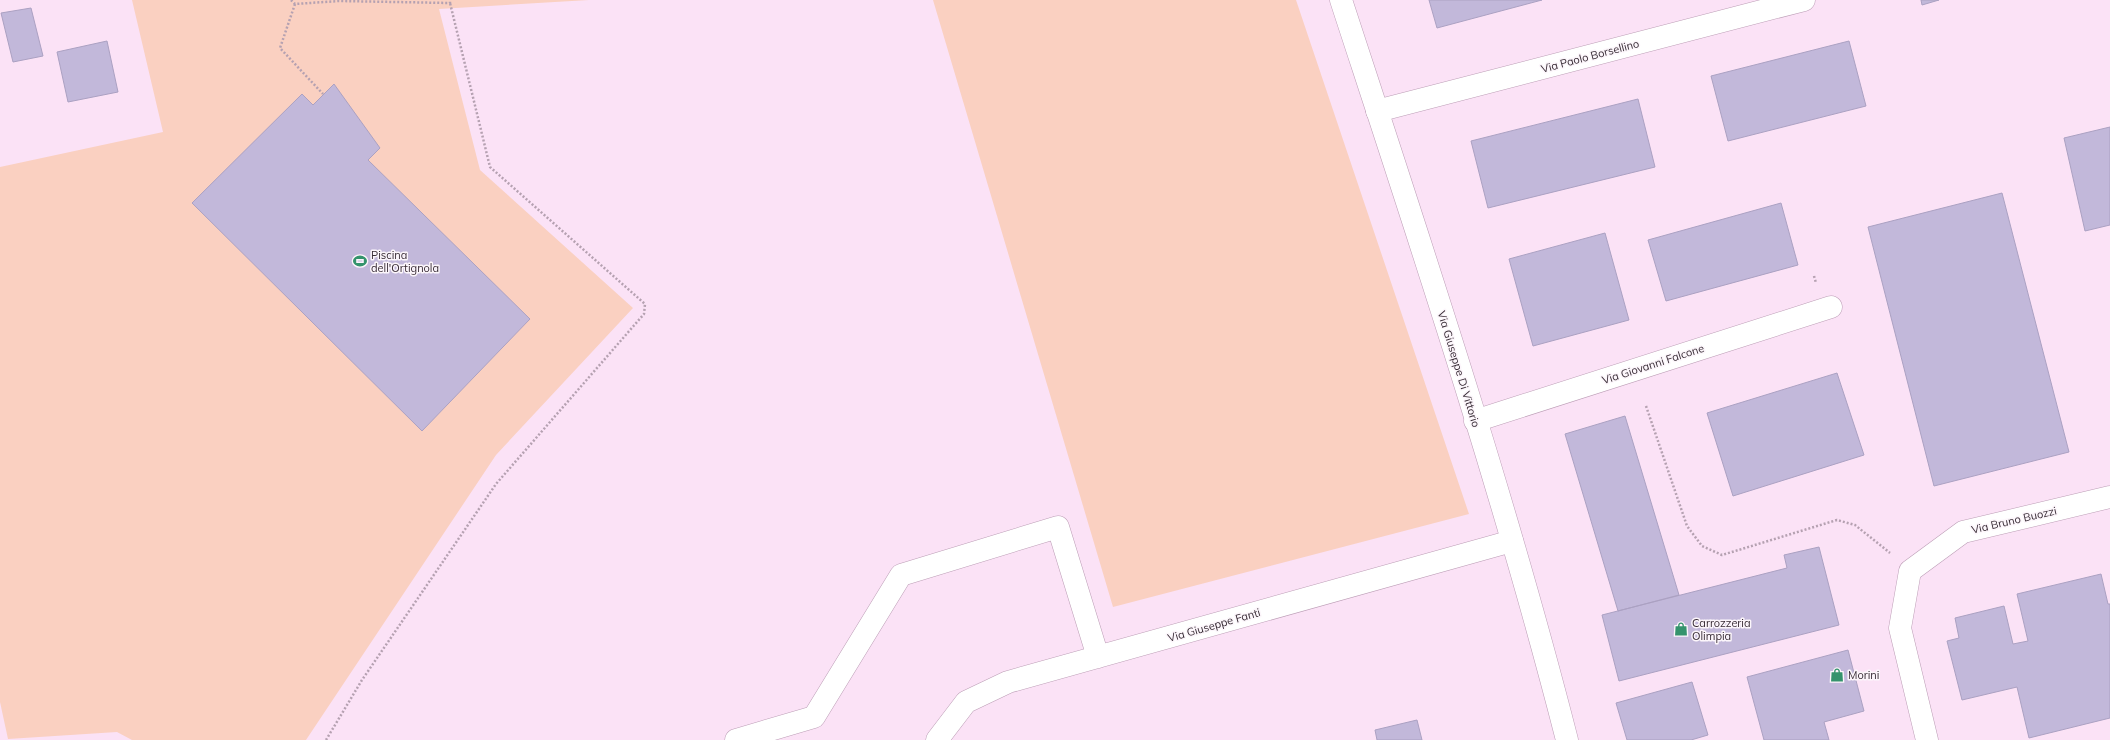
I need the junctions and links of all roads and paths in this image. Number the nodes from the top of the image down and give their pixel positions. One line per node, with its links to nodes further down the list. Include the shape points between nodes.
1 (291, 0): 6 (path)
2 (340, 0): 5 (path); 6 (path)
3 (1341, 0): 8 (street, Via Giuseppe Di Vittorio)
4 (1804, 0): 8 (street, Via Paolo Borsellino)
5 (450, 1): 16 (path, via 490,167 645,304 644,314 496,484 362,680)
6 (295, 4): 7 (path, via 280,48)
7 (323, 94)
8 (1377, 111): 11 (street, Via Giuseppe Di Vittorio)
9 (1831, 307): 11 (street, Via Giovanni Falcone)
10 (1646, 406): 14 (path, via 1687,526 1702,546 1722,555 1837,520 1855,525)
11 (1475, 421): 13 (street, Via Giuseppe Di Vittorio)
12 (2110, 497): 20 (street, Via Bruno Buozzi, via 1964,532 1910,571 1900,628)
13 (1512, 541): 15 (street, Via Giuseppe Fanti); 19 (street, Via Giuseppe Di Vittorio)
14 (1892, 555)
15 (1098, 657): 17 (street, via 1058,527 901,575 814,717); 18 (street, Via Giuseppe Fanti, via 1008,682 966,702)
16 (326, 740)
17 (736, 740)
18 (937, 740)
19 (1567, 740)
20 (1927, 740)

